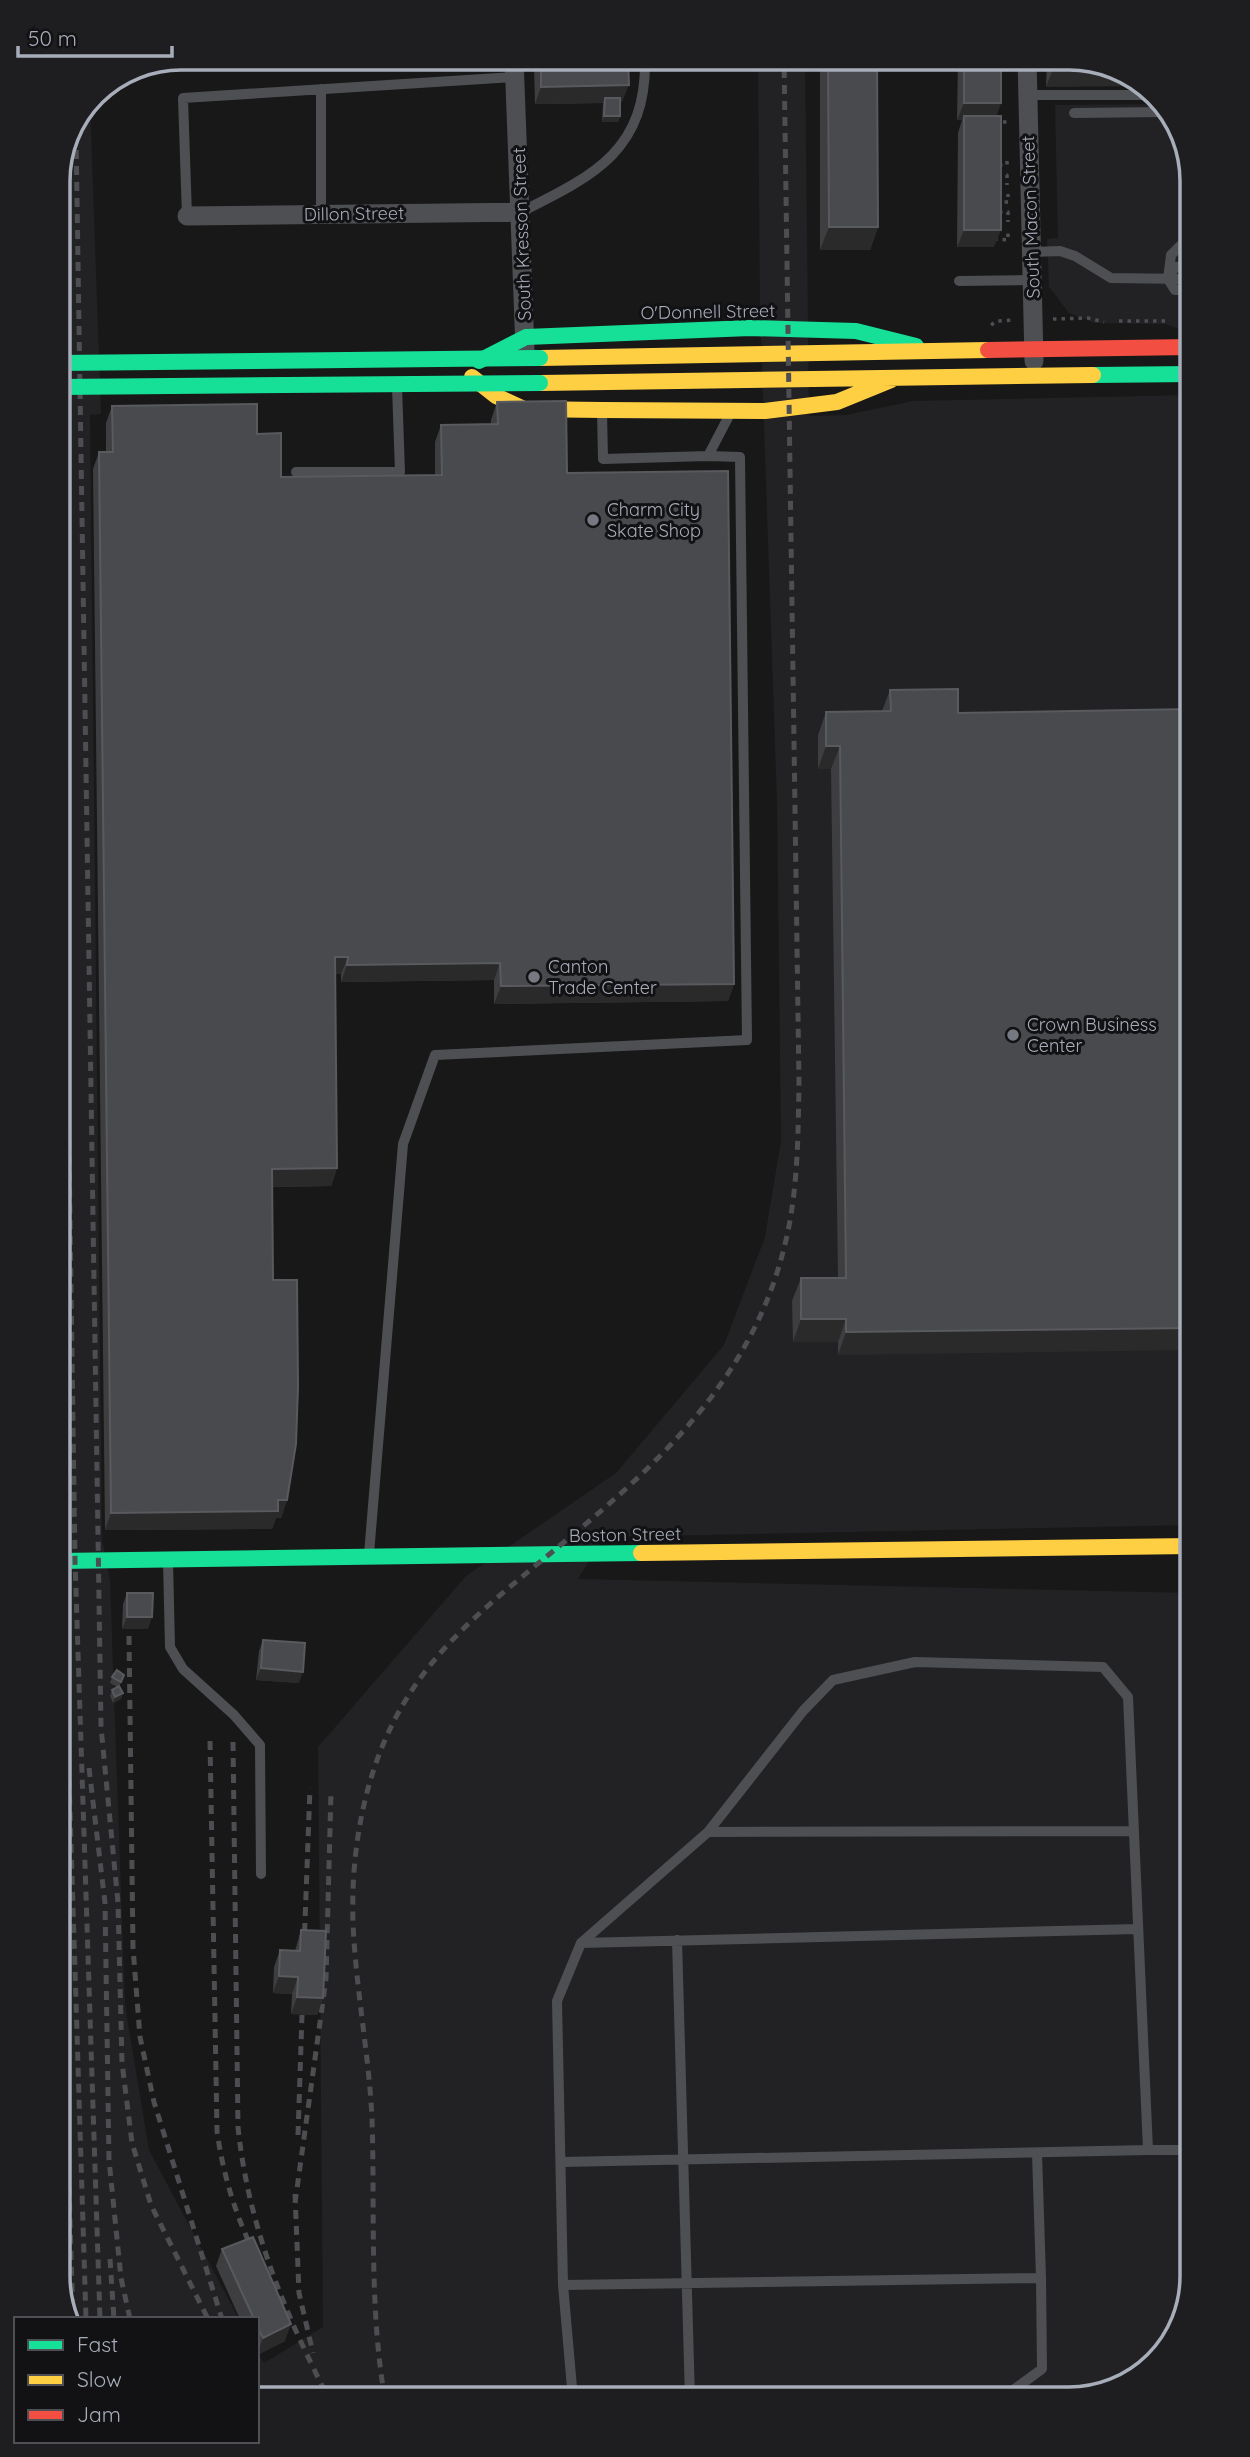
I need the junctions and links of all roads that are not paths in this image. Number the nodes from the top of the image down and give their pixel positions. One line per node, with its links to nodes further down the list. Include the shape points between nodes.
1 (497, 70): 5 (lane)
2 (515, 70): 10 (street, South Kresson Street)
3 (645, 70): 10 (lane, via 644,98 635,124 602,168)
4 (1027, 70): 6 (street, South Macon Street)
5 (321, 89): 11 (lane); 12 (lane, via 183,98)
6 (1028, 95): 7 (lane); 14 (street, South Macon Street)
7 (1138, 95)
8 (1155, 112): 9 (lane)
9 (1074, 113)
10 (522, 212): 11 (street, Dillon Street); 21 (street, South Kresson Street)
11 (321, 215): 12 (street, Dillon Street)
12 (187, 216)
13 (1180, 246): 16 (lane, via 1174,250)
14 (1031, 252): 16 (lane, via 1060,251 1111,278); 18 (street, South Macon Street)
15 (1180, 267): 16 (lane, via 1175,267)
16 (1168, 279): 17 (lane); 20 (lane)
17 (1180, 279)
18 (1032, 280): 19 (lane); 23 (street, South Macon Street)
19 (959, 281)
20 (1180, 290)
21 (526, 337): 24 (main road, O'Donnell Street, via 750,328 843,331); 28 (main road, O'Donnell Street, via 473,364); 33 (street, South Kresson Street)
22 (1180, 347): 23 (main road, O'Donnell Street)
23 (1035, 349): 24 (main road, O'Donnell Street); 30 (street, South Macon Street)
24 (936, 351): 25 (main road, O'Donnell Street, bridge)
25 (70, 365)
26 (70, 365): 27 (main road, O'Donnell Street)
27 (397, 370): 28 (main road, O'Donnell Street); 37 (lane, via 400,472)
28 (448, 370): 33 (main road, O'Donnell Street, via 472,377)
29 (1180, 374): 30 (main road, O'Donnell Street)
30 (1032, 376): 31 (main road, O'Donnell Street)
31 (896, 378): 32 (main road, O'Donnell Street, bridge); 35 (main road, O'Donnell Street, via 837,402)
32 (70, 387)
33 (524, 410): 34 (main road, O'Donnell Street)
34 (603, 410): 35 (main road, O'Donnell Street); 36 (lane, via 603,458)
35 (732, 411): 36 (lane)
36 (708, 456): 39 (lane, via 740,457 747,1040 435,1055 402,1144)
37 (296, 472)
38 (1180, 1546): 39 (main road, Boston Street)
39 (369, 1558): 40 (main road, Boston Street)
40 (168, 1560): 41 (main road, Boston Street); 44 (lane, via 170,1647 183,1669 260,1745)
41 (70, 1561)
42 (1134, 1830): 43 (lane); 43 (lane, via 1128,1697 1103,1667 915,1662 833,1680); 45 (lane)
43 (708, 1832): 47 (lane)
44 (261, 1874)
45 (1138, 1929): 46 (lane); 48 (lane)
46 (677, 1940): 47 (lane); 51 (lane)
47 (581, 1943): 52 (lane, via 557,2001)
48 (1148, 2150): 49 (lane); 50 (lane)
49 (1180, 2150)
50 (1037, 2153): 51 (lane); 53 (lane)
51 (683, 2160): 52 (lane); 55 (lane)
52 (562, 2162): 54 (lane)
53 (1041, 2277): 55 (lane); 58 (lane, via 1042,2369)
54 (563, 2285): 55 (lane); 56 (lane)
55 (686, 2285): 57 (lane)
56 (572, 2387)
57 (690, 2387)
58 (1017, 2387)

